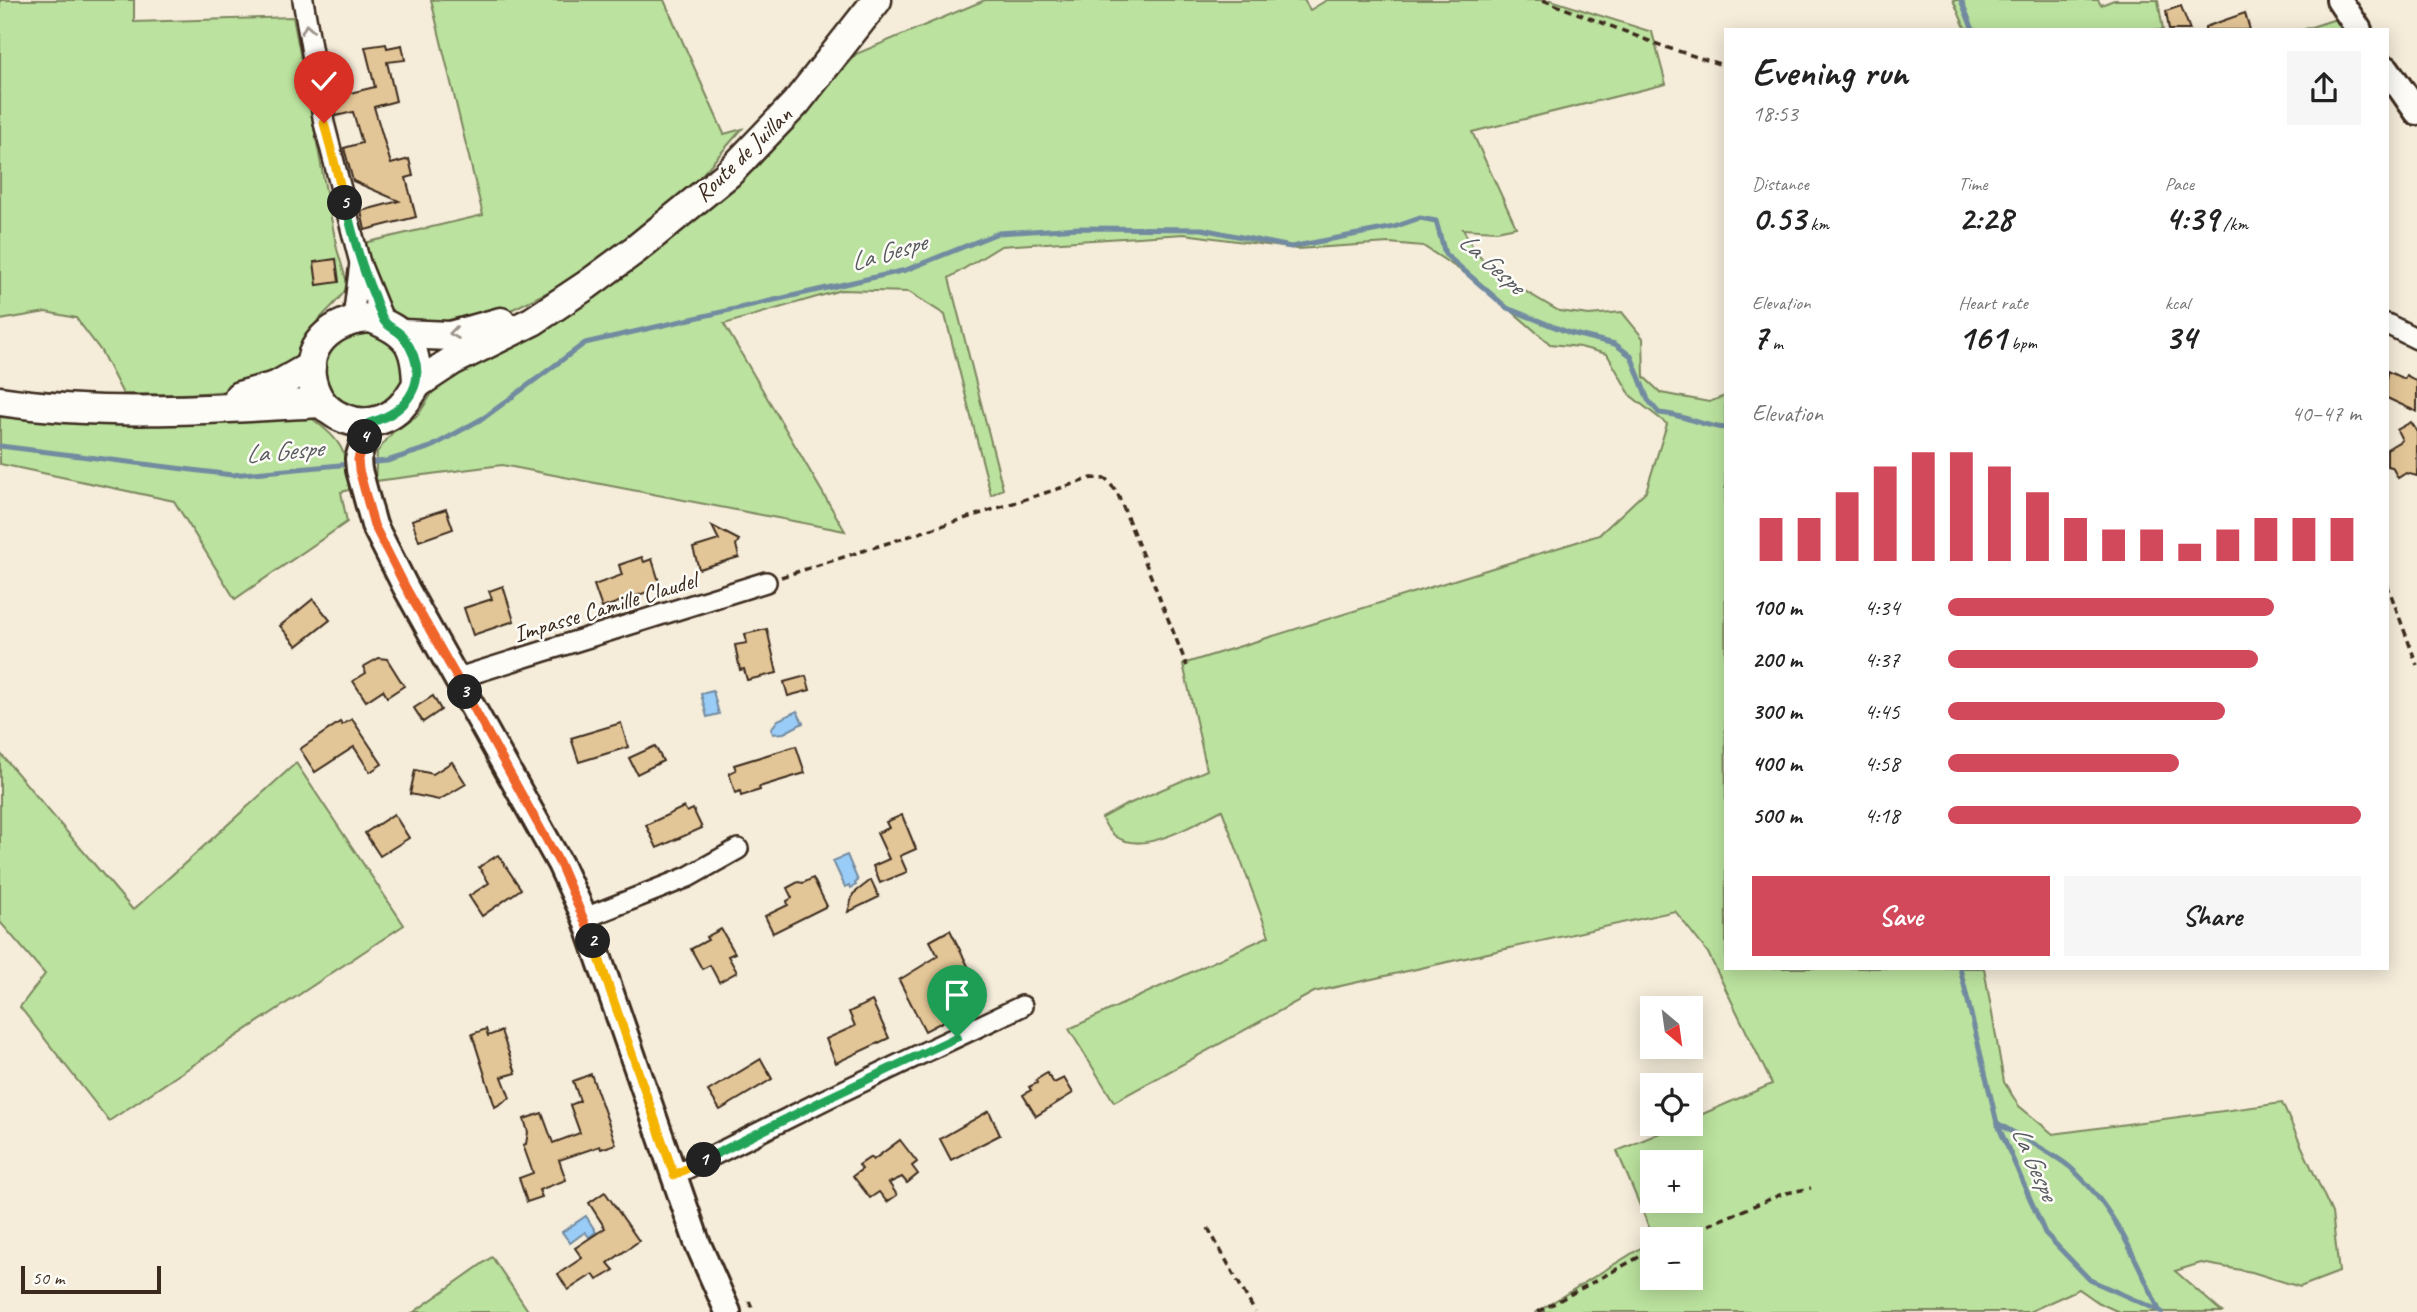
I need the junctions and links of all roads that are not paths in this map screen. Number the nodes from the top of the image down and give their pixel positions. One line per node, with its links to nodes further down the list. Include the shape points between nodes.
1 (303, 0): 7 (street, one-way to 1, via 324,123)
2 (877, 0): 8 (main road, Route de Juillan, via 796,103 728,174)
3 (2339, 0): 4 (street)
4 (2358, 28)
5 (2389, 72): 6 (street)
6 (2417, 112)
7 (360, 263): 9 (street); 11 (street)
8 (587, 285): 11 (main road, Route de Juillan, one-way to 11, via 497,324 450,335); 14 (main road, Route de Juillan, via 533,321 452,360)
9 (353, 319): 11 (main road, via 372,318); 13 (main road, via 323,337)
10 (2389, 325): 12 (street)
11 (394, 329): 14 (main road, via 412,349)
12 (2417, 339)
13 (311, 366): 16 (main road, via 313,387); 17 (main road, via 276,386)
14 (417, 384): 18 (main road, via 397,411)
15 (0, 401): 17 (main road, via 36,407)
16 (322, 403): 17 (main road); 18 (main road, via 339,417)
17 (182, 410)
18 (369, 423): 20 (street, via 360,470 374,525)
19 (766, 582): 20 (street, Impasse Camille Claudel)
20 (458, 678): 22 (street)
21 (738, 849): 22 (street, via 688,877)
22 (585, 918): 24 (street)
23 (1022, 1006): 24 (street)
24 (674, 1175): 25 (street)
25 (728, 1312)

